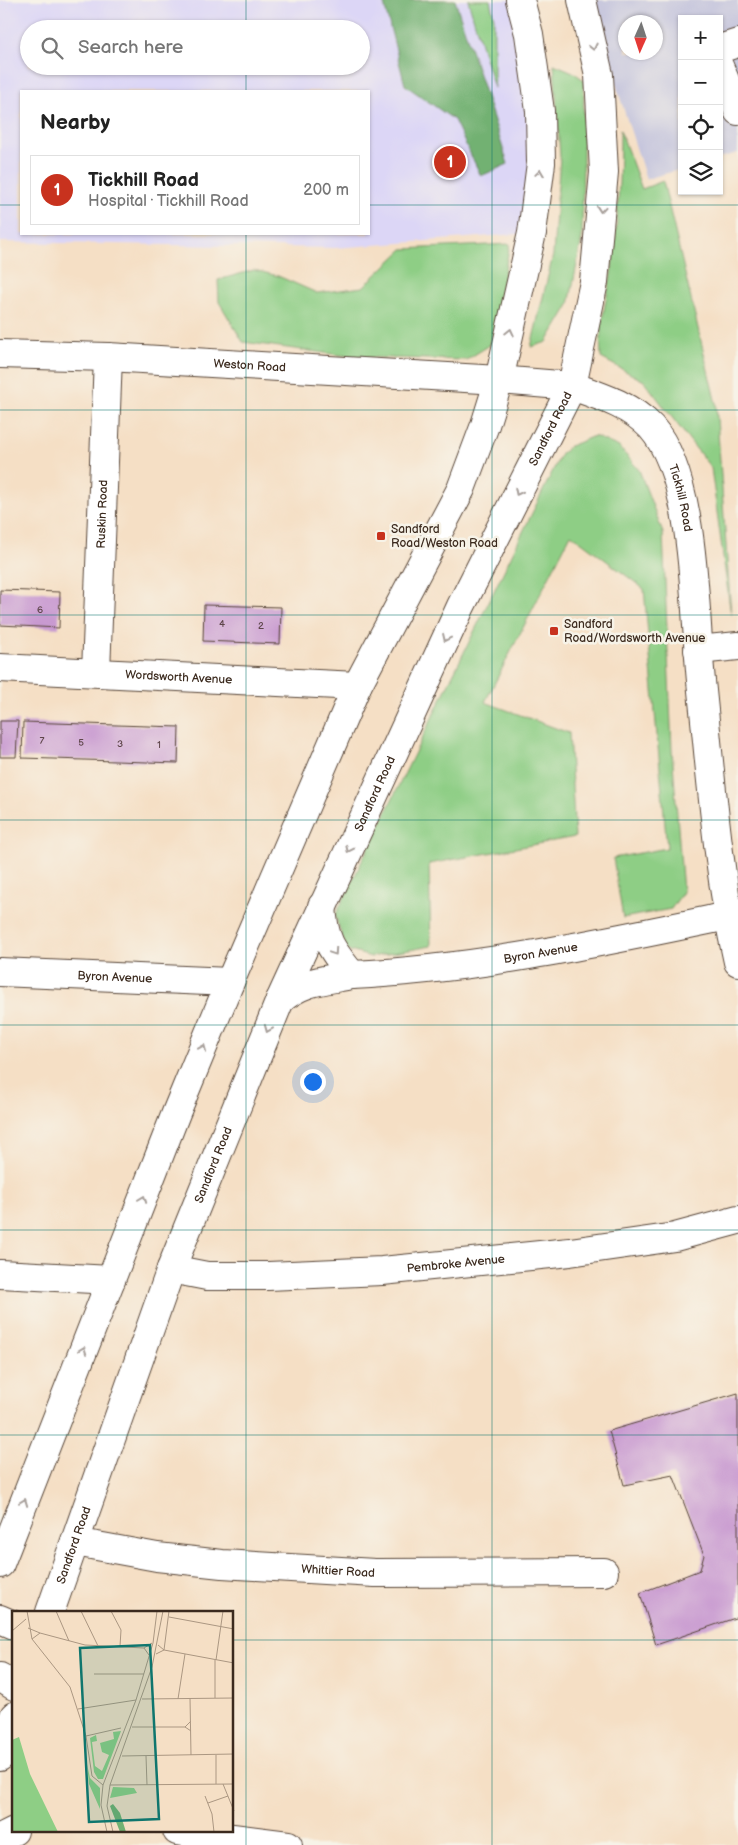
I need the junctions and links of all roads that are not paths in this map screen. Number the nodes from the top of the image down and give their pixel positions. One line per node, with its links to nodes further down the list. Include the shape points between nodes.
1 (520, 0): 9 (street, one-way to 1, via 532,233 541,163 540,111 530,34)
2 (582, 0): 10 (street, one-way to 10, via 599,75 604,172 594,282)
3 (738, 43): 4 (street)
4 (723, 48)
5 (723, 75): 6 (street)
6 (738, 111)
7 (0, 354): 8 (street, Weston Road)
8 (108, 357): 9 (street, Weston Road); 14 (street, Ruskin Road)
9 (499, 380): 10 (street, Sandford Road); 15 (street, via 461,489)
10 (572, 386): 12 (street, Tickhill Road, via 620,403 651,428 670,457 682,491); 16 (street, Sandford Road, one-way to 16, via 461,606)
11 (738, 646): 12 (street)
12 (698, 650): 17 (street, Tickhill Road, via 718,853)
13 (0, 668): 14 (street, Wordsworth Avenue)
14 (96, 672): 15 (street, Wordsworth Avenue)
15 (356, 686): 21 (street)
16 (322, 906): 20 (street, one-way to 20, via 323,928 331,950); 22 (street, Sandford Road)
17 (728, 916): 18 (street, Tickhill Road); 20 (street, Byron Avenue, via 537,956 405,973)
18 (738, 962)
19 (0, 972): 21 (street, Byron Avenue)
20 (352, 975): 22 (street, Byron Avenue, via 308,983)
21 (230, 982): 26 (street, one-way to 21)
22 (280, 1000): 24 (street, Sandford Road, one-way to 24)
23 (738, 1220): 24 (street, Pembroke Avenue, via 675,1238 382,1271 216,1276)
24 (171, 1269): 27 (street, Sandford Road)
25 (0, 1274): 26 (street)
26 (111, 1280): 28 (street, one-way to 26)
27 (75, 1542): 29 (street, Whittier Road, via 157,1557 250,1566 375,1573); 30 (street, Sandford Road)
28 (0, 1564)
29 (604, 1572)
30 (50, 1611)
31 (0, 1620): 32 (street)
32 (12, 1624)
33 (0, 1677): 34 (street)
34 (12, 1685)
35 (12, 1734): 36 (street)
36 (0, 1757)
37 (12, 1832): 39 (street)
38 (186, 1832): 40 (street)
39 (0, 1838)
40 (288, 1845)

